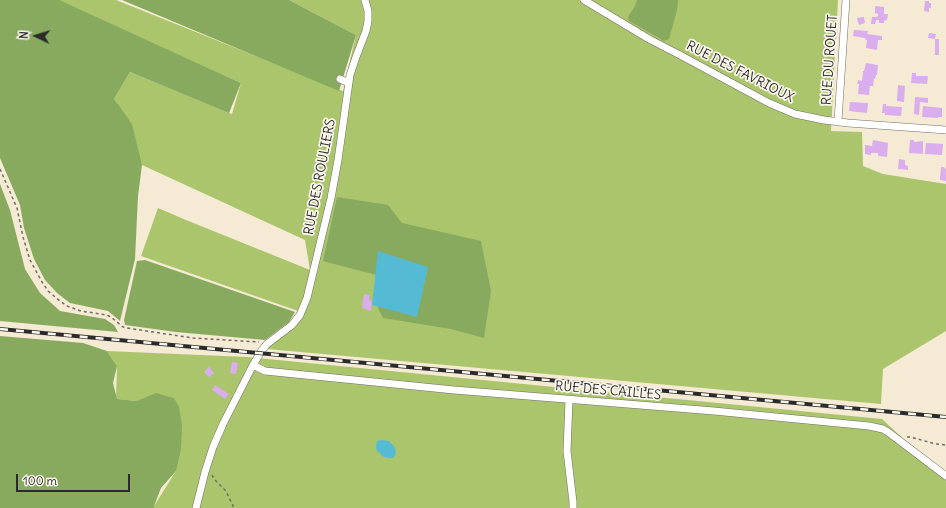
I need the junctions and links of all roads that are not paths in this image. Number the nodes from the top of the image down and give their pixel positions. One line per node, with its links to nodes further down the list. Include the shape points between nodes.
1 (365, 0): 5 (street, RUE DES ROULIERS, via 368,11 366,32)
2 (584, 0): 6 (street, RUE DES FAVRIOUX, via 649,39 769,102 795,114)
3 (846, 0): 6 (street, RUE DU ROUET)
4 (340, 79): 5 (street)
5 (349, 83): 8 (street, RUE DES ROULIERS, via 335,175 307,298 300,315 292,325 267,344)
6 (838, 121): 7 (street, RUE DES FAVRIOUX)
7 (946, 130)
8 (252, 366): 9 (street, RUE DES CAILLES, via 265,371); 11 (street, RUE DES ROULIERS, via 222,424 205,472)
9 (569, 400): 10 (street, RUE DES CAILLES, via 869,426 883,429 906,441); 12 (street, via 567,451)
10 (946, 476)
11 (196, 508)
12 (573, 508)

